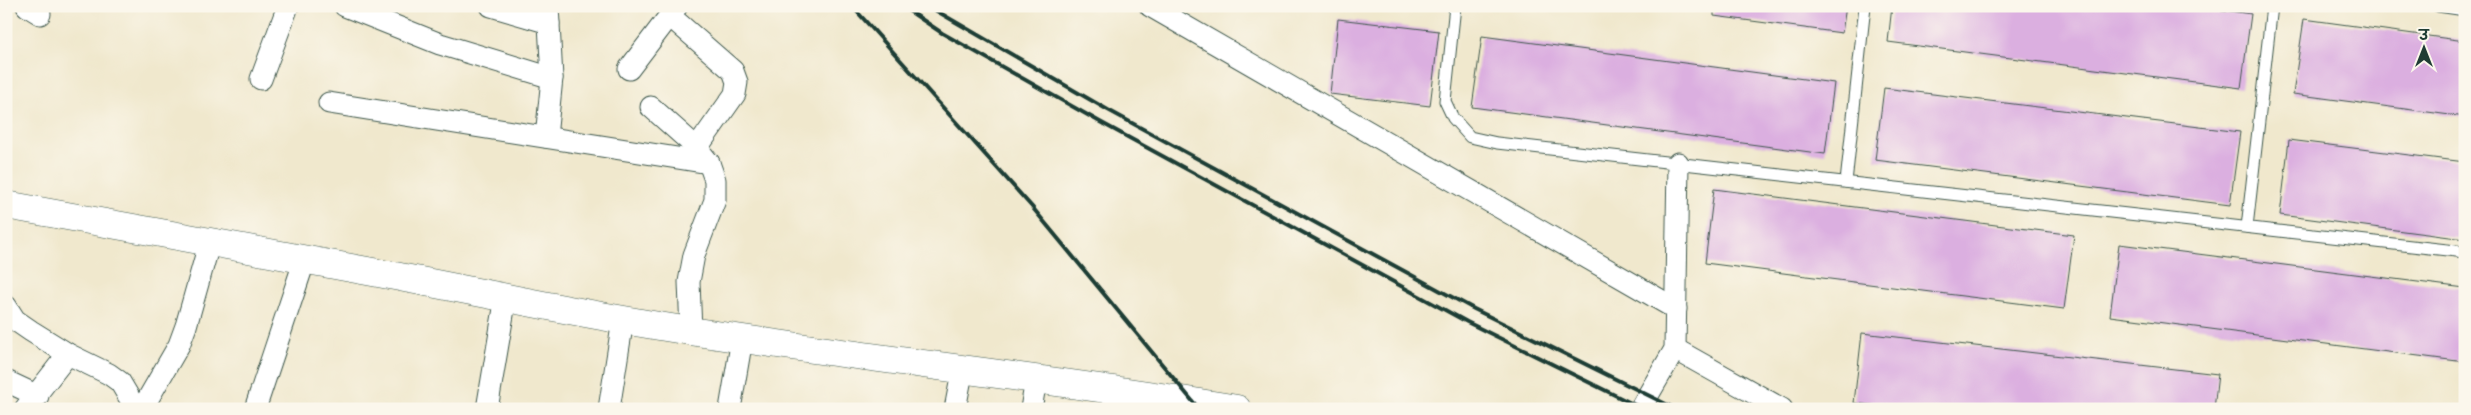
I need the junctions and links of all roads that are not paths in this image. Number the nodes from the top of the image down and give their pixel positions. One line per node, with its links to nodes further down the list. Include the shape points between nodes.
1 (288, 6): 14 (street)
2 (345, 6): 13 (street, via 440,44)
3 (492, 6): 11 (street)
4 (1150, 6): 28 (street)
5 (1455, 6): 19 (lane, via 1445,101 1453,118 1470,137 1497,143)
6 (1865, 6): 20 (lane)
7 (2272, 6): 22 (lane)
8 (2438, 6): 9 (lane)
9 (2465, 10)
10 (674, 11): 12 (street); 18 (street, via 734,71 738,82)
11 (549, 15): 13 (street)
12 (629, 69)
13 (552, 78): 17 (street)
14 (261, 79)
15 (329, 103): 17 (street)
16 (651, 106): 18 (street)
17 (546, 137): 18 (street)
18 (703, 155): 30 (street, via 715,180 715,200 694,255 689,282)
19 (1678, 163): 20 (lane); 28 (street)
20 (1846, 182): 22 (lane)
21 (6, 205): 23 (street)
22 (2247, 227): 24 (lane)
23 (210, 241): 25 (street); 40 (street, via 179,345)
24 (2465, 252)
25 (305, 259): 26 (street); 41 (street)
26 (506, 297): 29 (street); 42 (street)
27 (6, 306): 33 (street, via 15,320)
28 (1676, 309): 32 (street)
29 (622, 320): 30 (street); 43 (street)
30 (691, 331): 31 (street)
31 (742, 339): 34 (street); 44 (street)
32 (1675, 349): 49 (street); 50 (street)
33 (68, 354): 38 (street); 39 (street, via 120,382)
34 (963, 368): 35 (street); 45 (street)
35 (1036, 380): 37 (street); 46 (street)
36 (6, 381): 38 (street)
37 (1109, 388): 47 (street); 48 (street)
38 (31, 402)
39 (136, 409)
40 (142, 409)
41 (255, 409)
42 (487, 409)
43 (609, 409)
44 (730, 409)
45 (955, 409)
46 (1031, 409)
47 (1127, 409)
48 (1237, 409)
49 (1640, 409)
50 (1782, 409)

